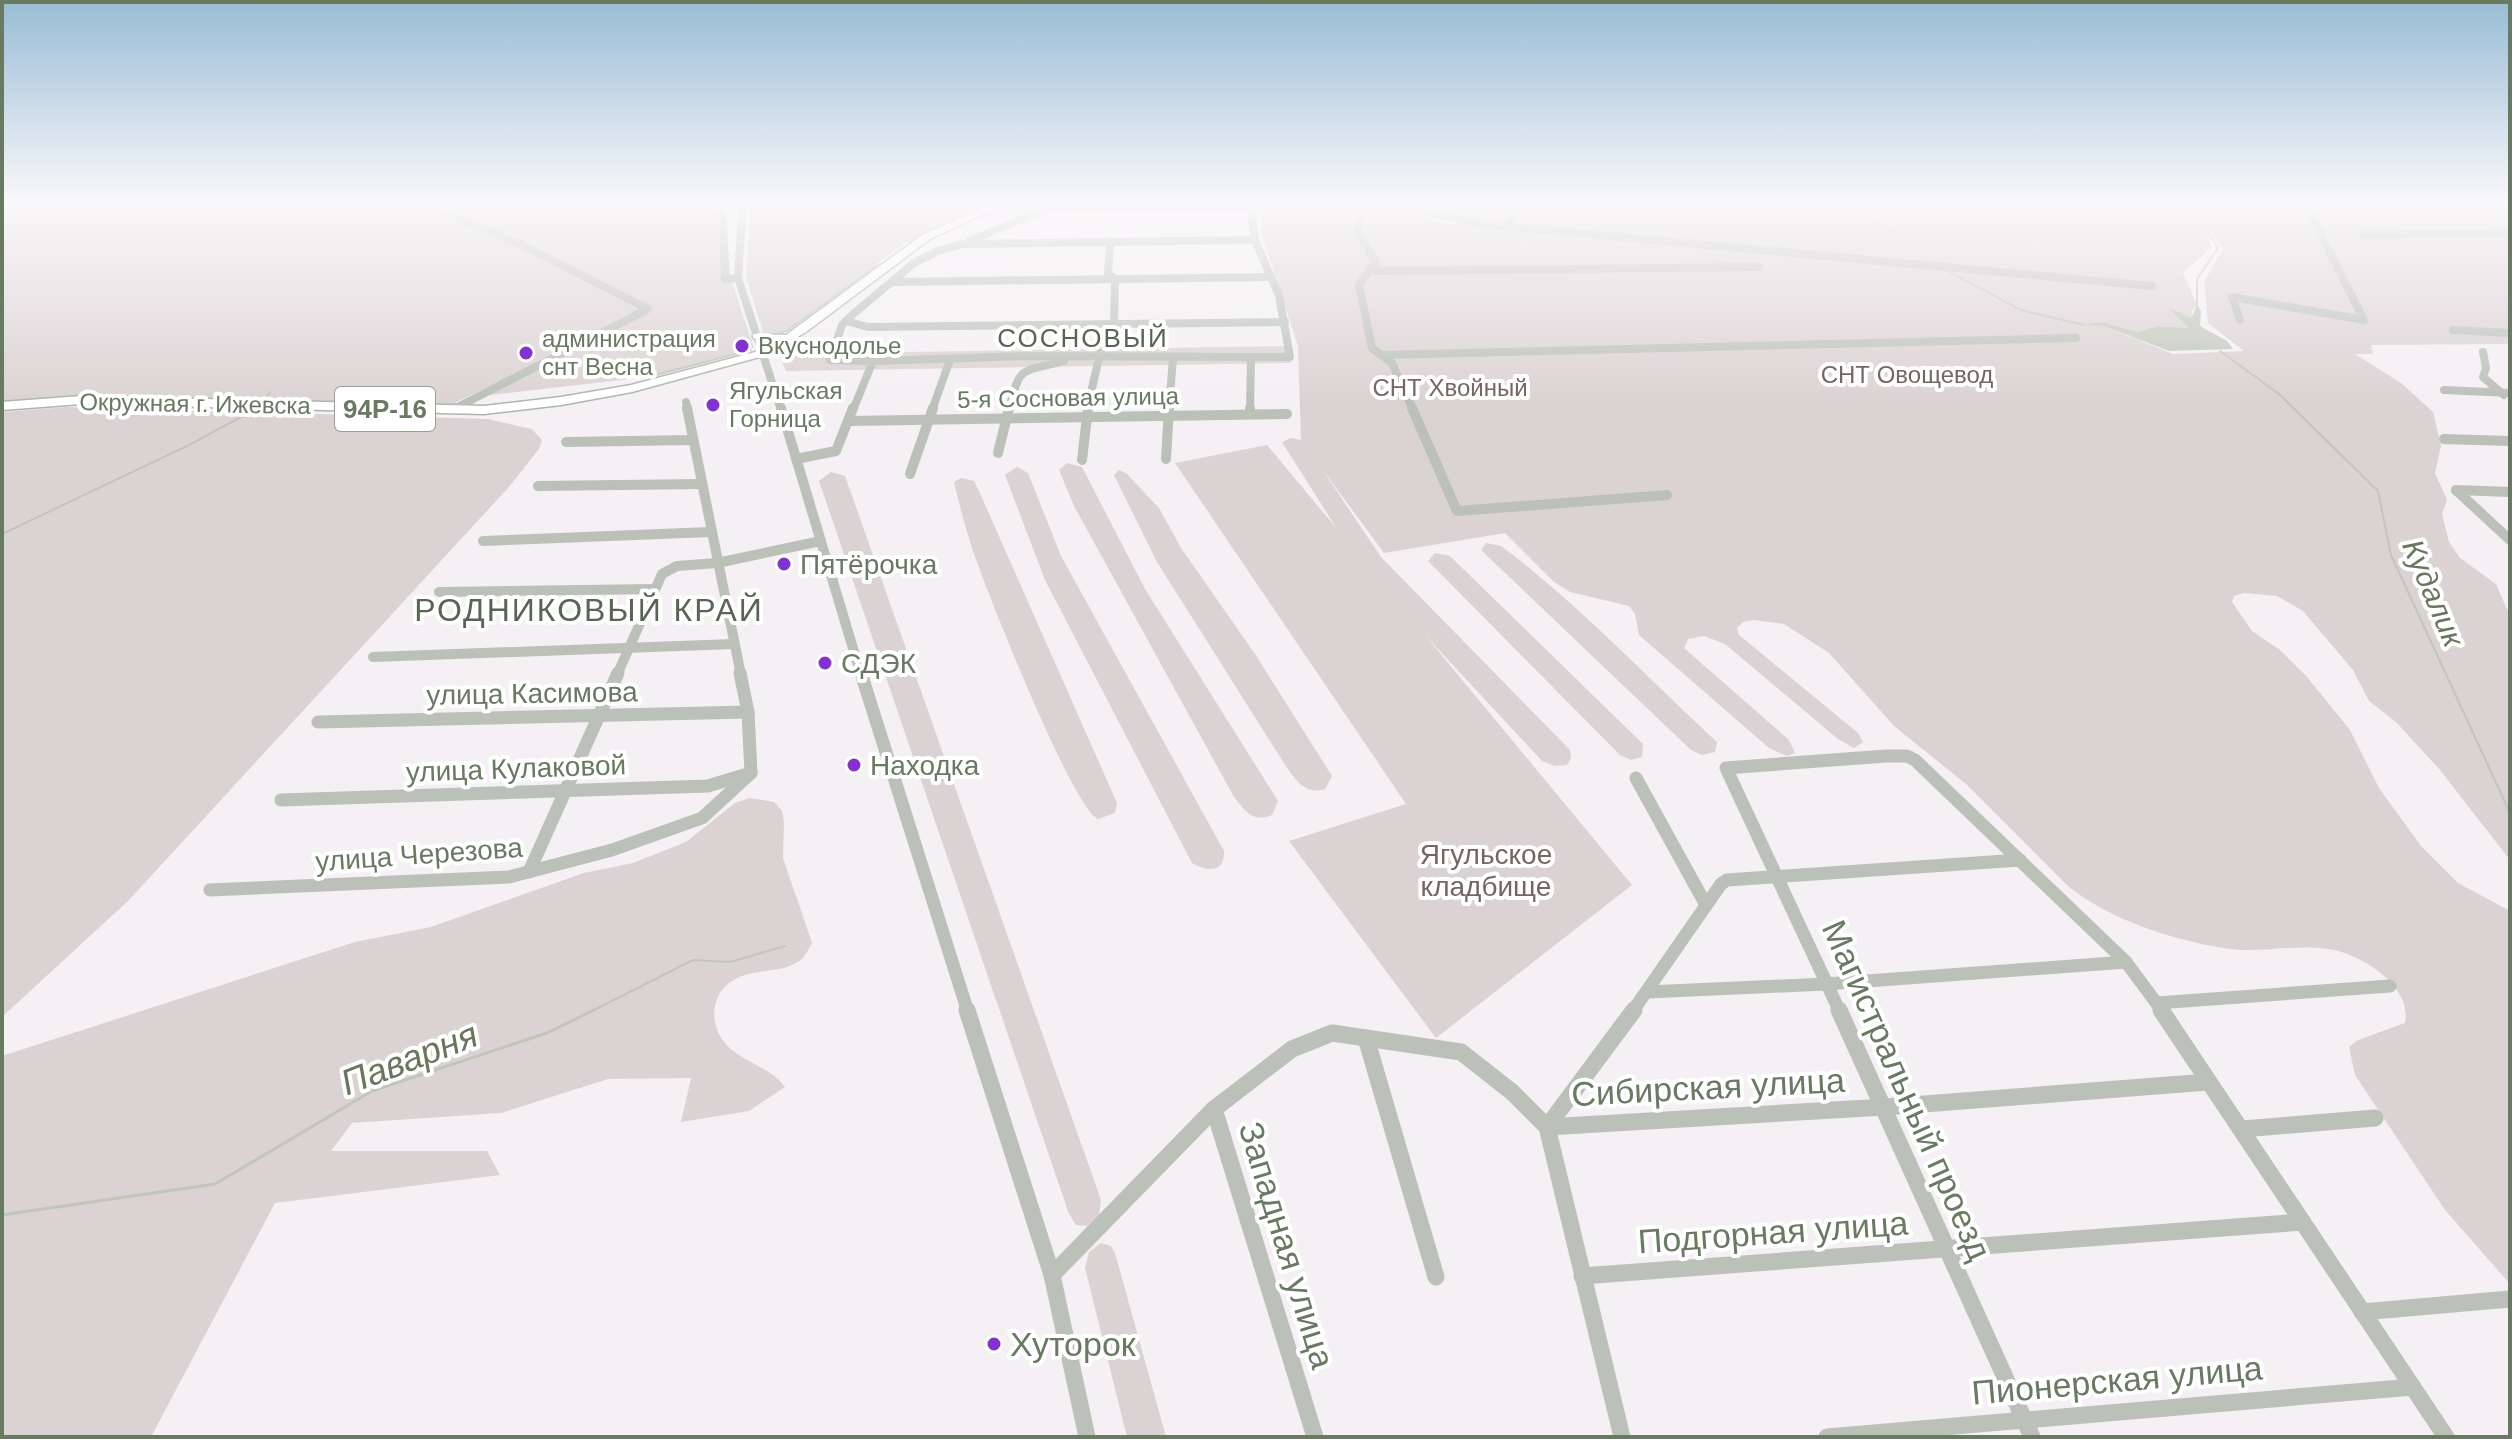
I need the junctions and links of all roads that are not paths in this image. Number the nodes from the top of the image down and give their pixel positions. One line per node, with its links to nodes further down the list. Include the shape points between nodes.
1 (568, 268): 42 (street, via 648,309)
2 (725, 268): 14 (street, via 725,279)
3 (739, 268): 14 (street)
4 (884, 268): 26 (main road, Окружная г. Ижевска / 94Р-16)
5 (910, 268): 16 (street)
6 (1108, 268): 15 (street)
7 (1267, 268): 13 (street)
8 (1373, 268): 12 (street)
9 (1647, 268): 12 (street)
10 (1958, 268): 17 (street)
11 (2338, 268): 18 (street, via 2364,320 2232,297)
12 (1371, 271): 31 (street, via 1359,285 1372,348)
13 (1271, 277): 15 (street); 20 (street)
14 (738, 278): 25 (street)
15 (1115, 279): 16 (street); 21 (street)
16 (894, 282): 19 (street)
17 (2152, 286)
18 (2240, 320)
19 (846, 321): 22 (street); 28 (street)
20 (1285, 322): 21 (street); 35 (street, via 1290,357)
21 (1114, 324): 22 (street); 33 (street)
22 (868, 327): 28 (street)
23 (2453, 330): 24 (street)
24 (2510, 333)
25 (757, 336): 26 (main road); 30 (street)
26 (791, 337): 30 (main road, Окружная г. Ижевска / 94Р-16)
27 (2076, 338): 31 (street)
28 (836, 341): 37 (street, via 830,360)
29 (2483, 352): 39 (street, via 2483,377)
30 (763, 353): 42 (main road, Окружная г. Ижевска / 94Р-16, via 632,388 561,401); 55 (street)
31 (1381, 355): 62 (street, via 1392,363 1457,511)
32 (1078, 357): 33 (street); 36 (street); 47 (street, via 1019,375)
33 (1099, 357): 34 (street); 46 (street)
34 (1173, 357): 35 (street); 45 (street)
35 (1251, 357): 43 (street)
36 (950, 360): 37 (street); 48 (street)
37 (873, 361): 49 (street)
38 (2444, 390): 39 (street)
39 (2507, 395)
40 (686, 402): 51 (street)
41 (2, 406): 42 (main road, Окружная г. Ижевска / 94Р-16, via 81,400)
42 (452, 410)
43 (1250, 414): 44 (street, 5-я Сосновая улица); 45 (street, 5-я Сосновая улица)
44 (1287, 414)
45 (1169, 416): 46 (street, 5-я Сосновая улица); 56 (street)
46 (1086, 417): 47 (street, 5-я Сосновая улица); 57 (street)
47 (1008, 419): 48 (street, 5-я Сосновая улица); 54 (street)
48 (928, 420): 49 (street, 5-я Сосновая улица); 58 (street)
49 (849, 421): 55 (street, via 836,451)
50 (2444, 439): 52 (street)
51 (693, 440): 53 (street); 59 (street)
52 (2510, 441)
53 (566, 442)
54 (998, 453)
55 (796, 459): 66 (street)
56 (1166, 459)
57 (1082, 460)
58 (910, 474)
59 (701, 484): 60 (street); 63 (street)
60 (538, 486)
61 (2510, 492): 64 (street, via 2456,490)
62 (1667, 495)
63 (711, 532): 65 (street); 67 (street)
64 (2510, 540)
65 (483, 541)
66 (821, 541): 67 (street); 99 (street)
67 (717, 563): 68 (street, via 669,569); 70 (street)
68 (655, 589): 69 (street); 71 (street)
69 (439, 592)
70 (734, 644): 71 (street); 73 (street)
71 (628, 649): 72 (street); 74 (street)
72 (373, 657)
73 (748, 712): 74 (street, улица Касимова); 76 (street)
74 (598, 716): 75 (street, улица Касимова); 78 (street)
75 (318, 722)
76 (751, 773): 78 (street, улица Кулаковой, via 708,786); 81 (street, улица Черезова, via 702,818)
77 (1636, 778): 84 (street)
78 (564, 791): 79 (street, улица Кулаковой); 81 (street)
79 (281, 800)
80 (2020, 860): 82 (street); 82 (street, Магистральный проезд, via 1911,757 1726,768); 85 (street)
81 (529, 872): 83 (street, улица Черезова)
82 (1775, 876): 84 (street, via 1727,880); 86 (street, Магистральный проезд)
83 (210, 890)
84 (1706, 905): 88 (street)
85 (2126, 962): 86 (street); 89 (street)
86 (1826, 984): 88 (street); 92 (street, Магистральный проезд)
87 (2390, 986): 89 (street)
88 (1647, 992): 95 (street)
89 (2157, 1003): 91 (street)
90 (1366, 1038): 93 (street, via 1332,1033 1313,1038 1255,1074); 95 (street, via 1461,1052); 101 (street)
91 (2208, 1082): 92 (street, Сибирская улица); 96 (street)
92 (1885, 1107): 95 (street, Сибирская улица); 98 (street, Магистральный проезд)
93 (1214, 1109): 99 (street, Западная улица); 107 (street, Западная улица)
94 (2375, 1118): 96 (street)
95 (1547, 1127): 100 (street)
96 (2242, 1129): 97 (street)
97 (2303, 1222): 98 (street, Подгорная улица); 103 (street)
98 (1946, 1248): 100 (street, Подгорная улица); 105 (street, Магистральный проезд)
99 (1052, 1275): 106 (street)
100 (1582, 1276): 108 (street)
101 (1436, 1277)
102 (2510, 1299): 103 (street)
103 (2362, 1312): 104 (street)
104 (2413, 1387): 105 (street, Пионерская улица); 110 (street)
105 (2029, 1429): 109 (street, Пионерская улица)
106 (1087, 1437)
107 (1315, 1437)
108 (1622, 1437)
109 (1827, 1437)
110 (2446, 1437)

